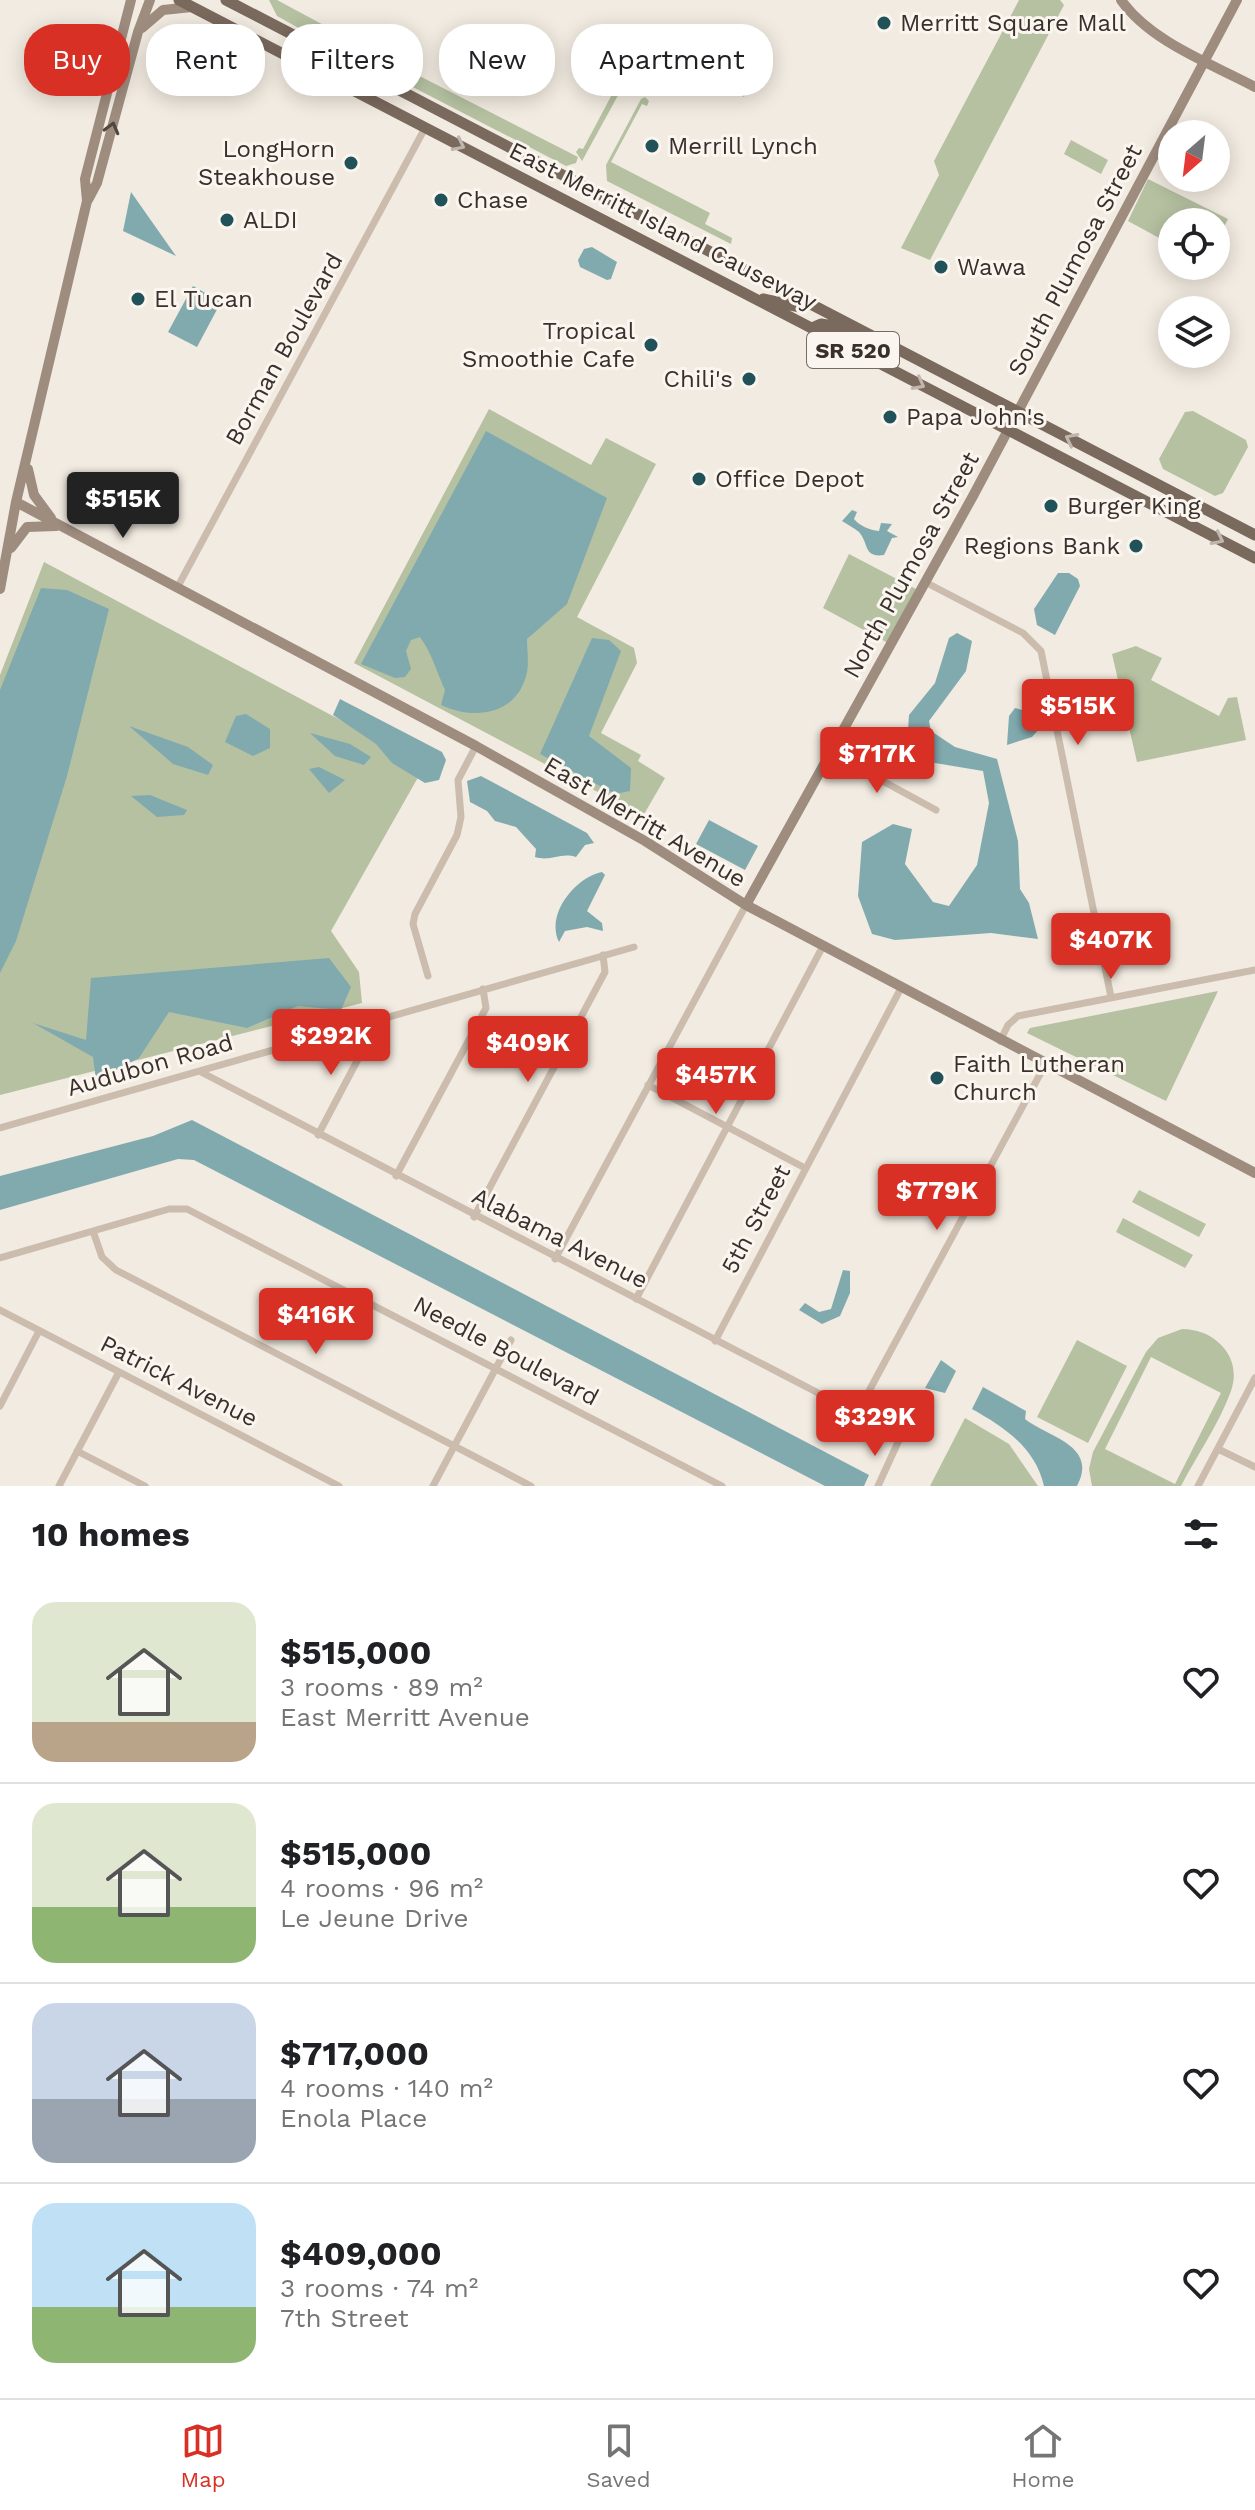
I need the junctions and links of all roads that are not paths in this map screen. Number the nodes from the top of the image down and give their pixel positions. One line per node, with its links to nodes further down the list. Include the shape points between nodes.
1 (150, 0): 9 (street)
2 (179, 0): 7 (main road, East Merritt Island Causeway / SR 520)
3 (226, 0): 8 (main road, East Merritt Island Causeway / SR 520)
4 (1121, 0): 11 (street, via 1162,37)
5 (1237, 0): 11 (street, South Plumosa Street)
6 (128, 4): 17 (street, via 85,179)
7 (192, 7): 9 (street, via 163,10); 10 (main road, East Merritt Island Causeway / SR 520)
8 (281, 29)
9 (138, 32): 17 (street, one-way to 9, via 97,183)
10 (281, 52)
11 (1204, 60): 12 (street); 22 (street, South Plumosa Street)
12 (1255, 87)
13 (364, 96): 15 (main road, East Merritt Island Causeway / SR 520)
14 (408, 96): 16 (main road, East Merritt Island Causeway / SR 520)
15 (425, 128): 16 (main road, via 441,121); 18 (main road, East Merritt Island Causeway / SR 520, one-way to 18); 31 (street, Borman Boulevard)
16 (479, 133): 19 (main road, East Merritt Island Causeway / SR 520)
17 (87, 201): 24 (street)
18 (754, 298): 19 (main road, via 800,307); 20 (main road, East Merritt Island Causeway / SR 520)
19 (811, 304): 21 (main road, East Merritt Island Causeway / SR 520)
20 (812, 328): 21 (main road, via 832,324); 23 (main road, East Merritt Island Causeway / SR 520, one-way to 23)
21 (873, 336): 22 (main road, East Merritt Island Causeway / SR 520)
22 (1017, 411): 23 (street, North Plumosa Street); 27 (main road, East Merritt Island Causeway / SR 520, one-way to 22)
23 (1007, 430): 29 (main road, East Merritt Island Causeway / SR 520, one-way to 29); 30 (street, North Plumosa Street)
24 (27, 460): 25 (street); 26 (street, via 34,495)
25 (16, 502): 26 (street, East Merritt Avenue); 28 (street)
26 (58, 525): 28 (street, via 27,527); 31 (street, East Merritt Avenue)
27 (1255, 535)
28 (7, 553): 32 (street)
29 (1255, 558)
30 (925, 582): 34 (street, North Plumosa Street); 44 (street, via 1023,633 1041,651)
31 (177, 588): 33 (street, East Merritt Avenue)
32 (0, 589)
33 (476, 746): 36 (street, East Merritt Avenue); 41 (street, via 458,780 457,835 415,914 413,924)
34 (831, 753): 35 (street); 36 (street, North Plumosa Street)
35 (936, 810)
36 (746, 905): 37 (street, East Merritt Avenue); 49 (street)
37 (823, 946): 42 (street, East Merritt Avenue); 51 (street)
38 (634, 947): 39 (street, Audubon Road)
39 (603, 955): 43 (street, Audubon Road); 56 (street, via 605,972)
40 (1255, 970): 44 (street)
41 (428, 976)
42 (901, 988): 46 (street, East Merritt Avenue); 53 (street, 5th Street)
43 (483, 989): 45 (street, Audubon Road); 55 (street, via 486,1008)
44 (1111, 997): 46 (street, via 1018,1016)
45 (366, 1023): 48 (street, Audubon Road); 52 (street, via 366,1044)
46 (1000, 1041): 47 (street, East Merritt Avenue)
47 (1045, 1065): 54 (street, East Merritt Avenue); 69 (street)
48 (201, 1072): 50 (street, Audubon Road); 52 (street, Alabama Avenue)
49 (648, 1085): 51 (street); 59 (street)
50 (0, 1128)
51 (727, 1128): 53 (street); 60 (street)
52 (318, 1135): 55 (street, Alabama Avenue)
53 (805, 1168): 64 (street, 5th Street)
54 (1255, 1173)
55 (396, 1176): 56 (street, Alabama Avenue)
56 (474, 1217): 59 (street, Alabama Avenue)
57 (93, 1231): 58 (street, Needle Boulevard); 65 (street, Needle Boulevard, via 169,1209 187,1209); 70 (street, via 102,1257 116,1270)
58 (0, 1258)
59 (555, 1259): 60 (street, Alabama Avenue)
60 (636, 1299): 64 (street, Alabama Avenue)
61 (0, 1310): 62 (street, Patrick Avenue)
62 (39, 1331): 66 (street, Patrick Avenue); 68 (street)
63 (511, 1340): 65 (street)
64 (715, 1341): 69 (street, Alabama Avenue)
65 (496, 1368): 70 (street); 79 (street, Needle Boulevard)
66 (119, 1372): 72 (street); 76 (street, Patrick Avenue)
67 (1255, 1378): 71 (street)
68 (0, 1406)
69 (856, 1415): 80 (street, Alabama Avenue, via 895,1433 899,1440)
70 (455, 1446): 77 (street); 78 (street)
71 (1218, 1449): 73 (street); 81 (street)
72 (77, 1451): 74 (street); 75 (street)
73 (1255, 1467)
74 (59, 1486)
75 (145, 1486)
76 (339, 1486)
77 (433, 1486)
78 (531, 1486)
79 (722, 1486)
80 (878, 1486)
81 (1198, 1486)

